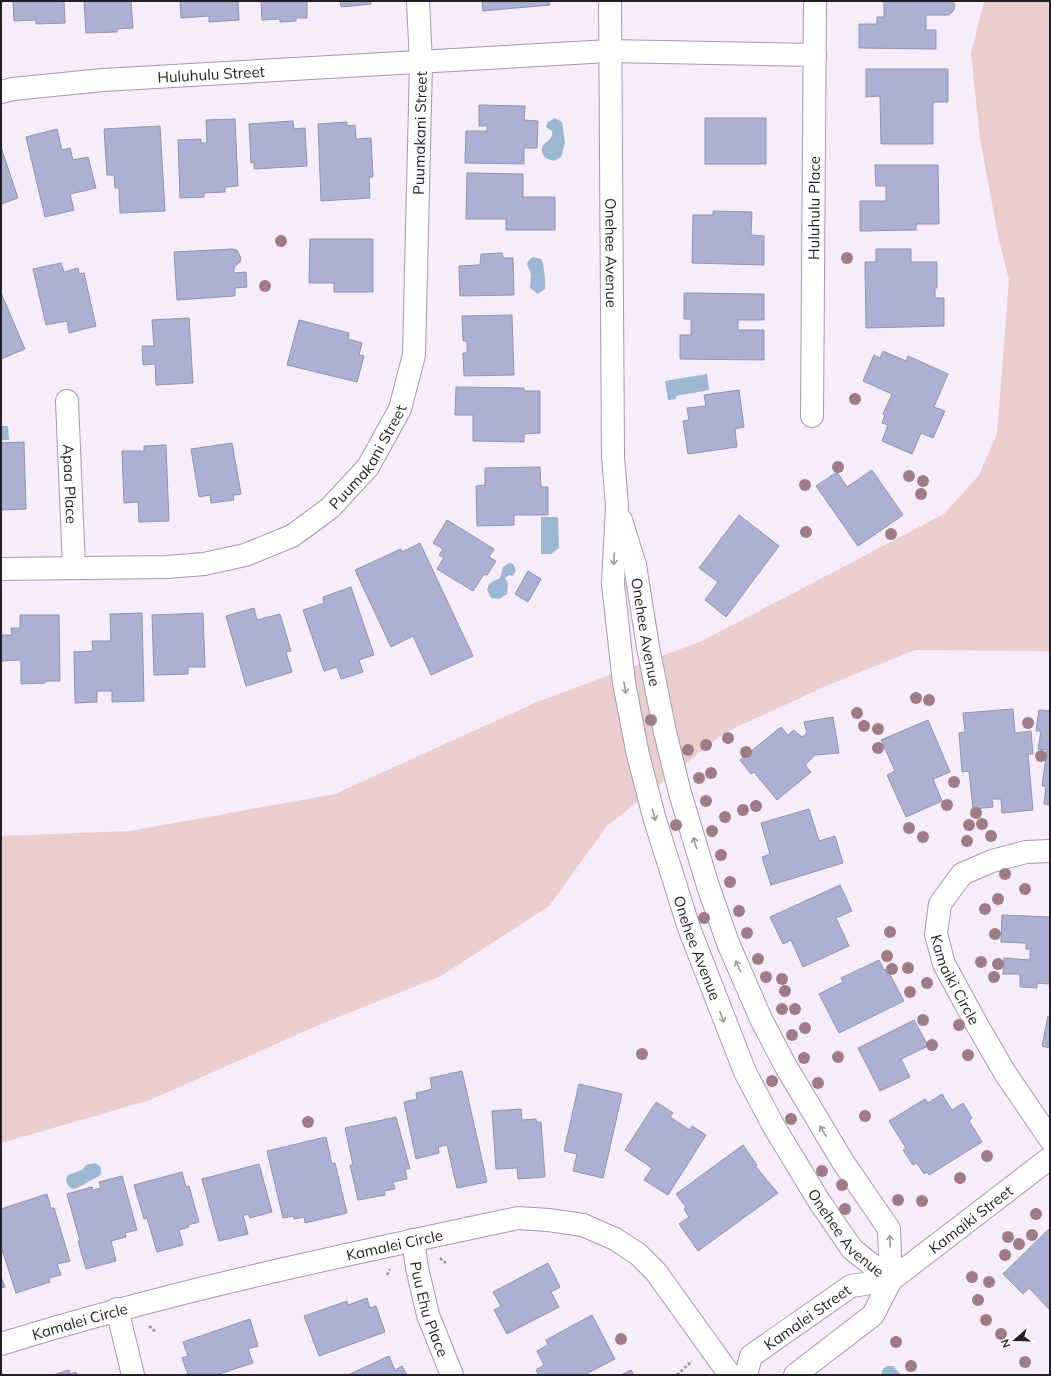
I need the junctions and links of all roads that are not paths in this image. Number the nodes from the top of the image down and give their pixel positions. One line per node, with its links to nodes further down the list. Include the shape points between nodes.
1 (418, 1): 6 (street, Puumakani Street)
2 (610, 1): 4 (street, Onehee Avenue)
3 (815, 1): 5 (street, Huluhulu Place)
4 (608, 51): 5 (street, Huluhulu Street); 6 (street, Huluhulu Street); 10 (street, Onehee Avenue, via 613,456)
5 (815, 55): 9 (street, Huluhulu Place)
6 (421, 63): 7 (street, Huluhulu Street, via 103,80); 11 (street, Puumakani Street, via 414,355 400,409 368,467 330,508 292,536 245,555 204,564 167,567)
7 (1, 92)
8 (67, 401): 11 (street, Apaa Place)
9 (812, 416)
10 (617, 506): 17 (street, Onehee Avenue, one-way to 10, via 889,1229 843,1162 785,1066 761,1019 728,943 680,793 657,693 635,565); 17 (street, Onehee Avenue, one-way to 17, via 613,584 624,683 638,754 655,820 689,928 745,1072 773,1124 852,1249)
11 (74, 568): 12 (street, Puumakani Street)
12 (1, 569)
13 (1050, 851): 14 (street, Kamaiki Circle, via 1026,852 992,861 962,874 940,904 936,934 944,964 976,1023 1005,1073)
14 (1050, 1139)
15 (1050, 1158): 17 (street, Kamaiki Street)
16 (413, 1240): 18 (street, Kamalei Circle); 21 (street, Puu Ehu Place, via 428,1315); 22 (street, Kamalei Circle, via 518,1218 583,1225 615,1239 638,1254 656,1272)
17 (891, 1280): 23 (street, Kamalei Street, via 851,1286 751,1356); 24 (street, via 873,1315)
18 (117, 1309): 19 (street, Kamalei Circle); 20 (street)
19 (1, 1344)
20 (133, 1375)
21 (452, 1375)
22 (730, 1375)
23 (746, 1375)
24 (795, 1375)

